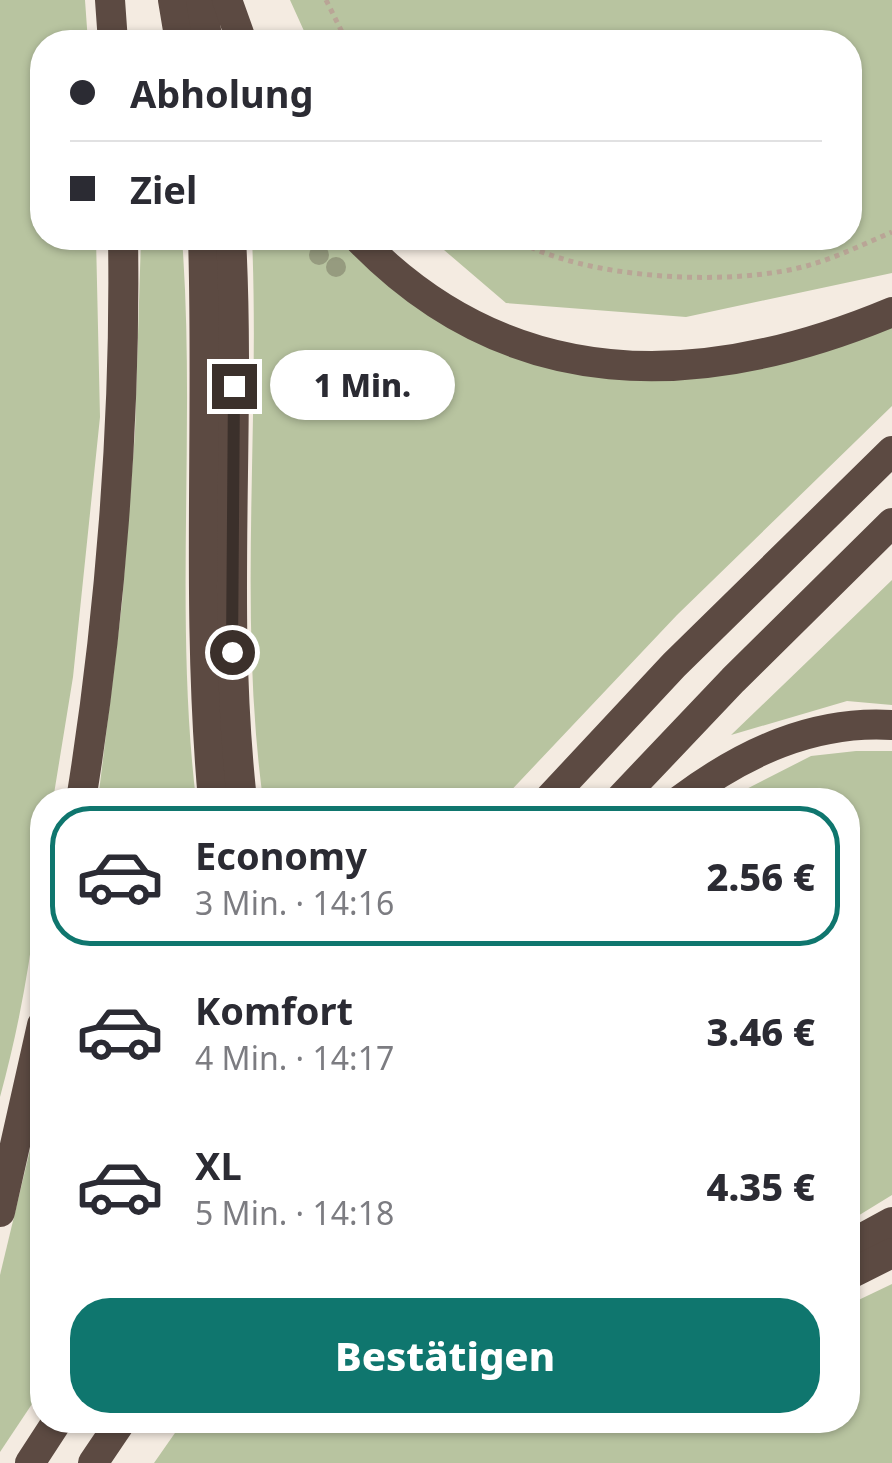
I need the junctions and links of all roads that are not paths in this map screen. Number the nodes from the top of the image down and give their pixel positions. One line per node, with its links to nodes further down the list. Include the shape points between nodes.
1 (110, 0): 5 (highway)
2 (173, 0): 6 (highway)
3 (201, 0): 7 (highway)
4 (227, 0): 8 (highway)
5 (112, 30)
6 (178, 30)
7 (206, 30)
8 (238, 30)
9 (123, 250): 17 (highway, via 106,598)
10 (204, 250): 18 (highway, via 204,620)
11 (231, 250): 19 (highway, via 232,683)
12 (371, 250): 13 (highway, via 458,318 571,360 664,367 715,362 816,340)
13 (892, 312)
14 (892, 452): 20 (highway, via 674,664)
15 (892, 523): 21 (highway)
16 (892, 725): 22 (highway, via 804,733 745,758)
17 (82, 788)
18 (212, 788)
19 (241, 788)
20 (559, 788)
21 (631, 788)
22 (699, 788)
23 (30, 1078): 24 (highway)
24 (0, 1212)
25 (892, 1222): 26 (highway)
26 (860, 1239)
27 (892, 1253): 28 (highway)
28 (860, 1270)
29 (50, 1433): 31 (highway)
30 (114, 1433): 32 (highway)
31 (30, 1463)
32 (94, 1463)

